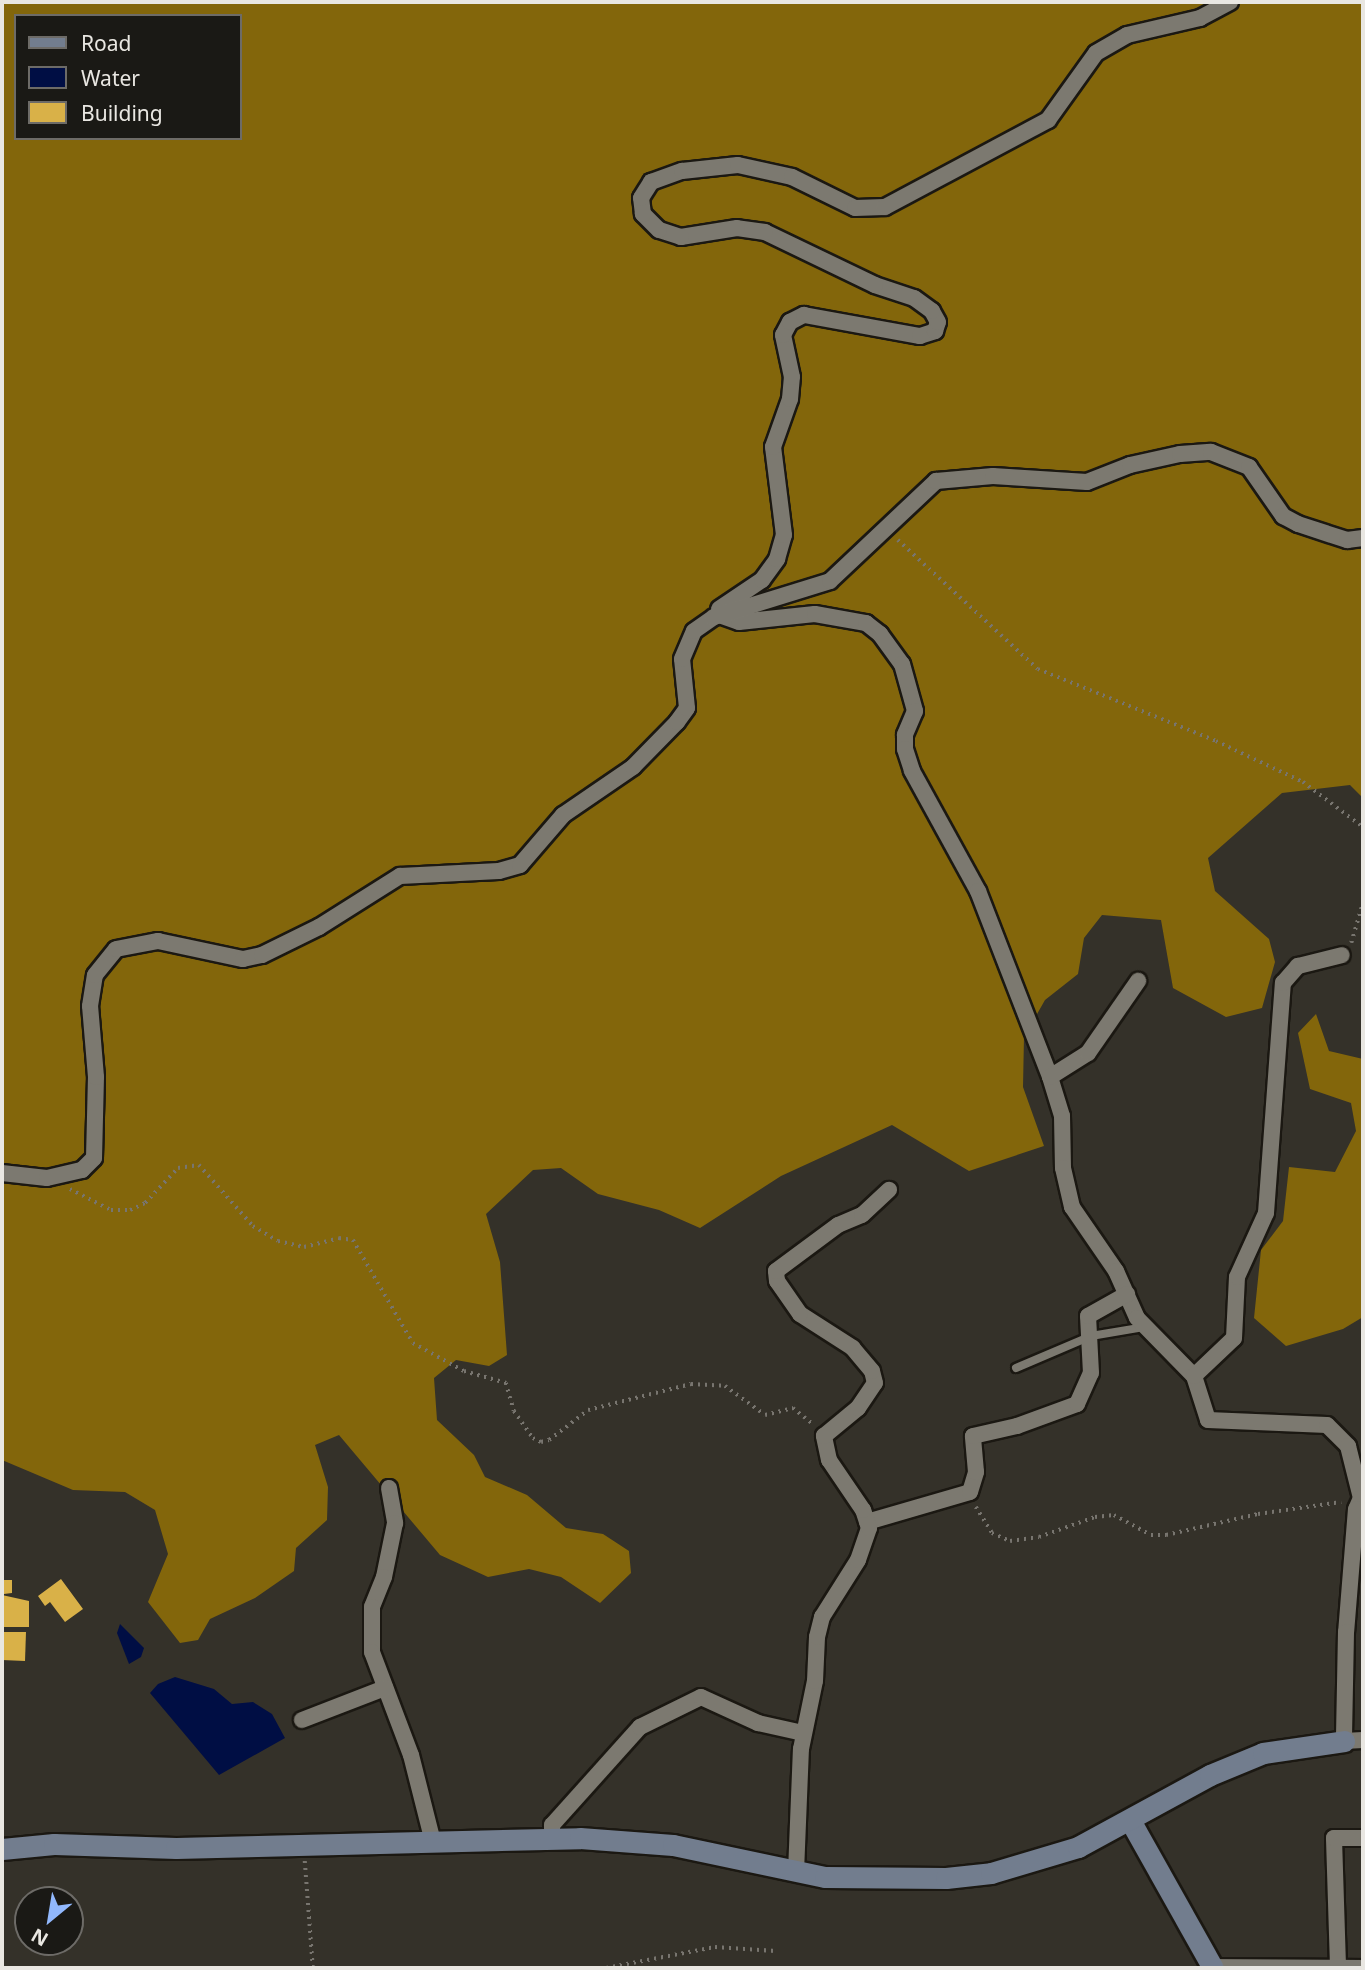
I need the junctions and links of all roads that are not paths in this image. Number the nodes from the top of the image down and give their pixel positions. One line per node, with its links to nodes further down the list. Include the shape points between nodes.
1 (1230, 2): 3 (street, via 1200,18 1127,35 1106,47 1096,53 1048,120 885,207 855,208 792,177 738,165 682,171 651,182 641,198 643,214 659,229 681,237 737,228 765,232 914,299 932,311 938,322 934,331 920,336 804,315 790,322 783,335 792,377 790,399 773,447 784,535 777,559 762,580 720,607)
2 (1363, 538): 3 (street, via 1347,540 1283,516 1249,467 1211,452 1130,465 1087,482 949,477 923,490 830,581)
3 (716, 616): 6 (street, via 739,622 796,613 848,619 866,623 888,644 902,664 914,696 915,711 905,735 912,771 978,891); 7 (street, via 685,643 682,659 689,693 687,708 677,722 633,768 563,815 520,865 499,871 400,876 319,927 262,955 243,959 158,941 116,949 103,962 91,990 97,1123 94,1158 82,1170 47,1178)
4 (1342, 955): 13 (street, via 1298,966 1283,983 1266,1213 1237,1277 1234,1338)
5 (1138, 981): 6 (street, via 1088,1053)
6 (1050, 1077): 9 (street, via 1062,1116 1063,1168 1072,1207)
7 (2, 1173)
8 (889, 1190): 15 (street, via 862,1215 838,1225 776,1271 777,1281 800,1314 853,1348 872,1371 871,1394 824,1436 830,1460)
9 (1127, 1294): 10 (street); 11 (street, via 1088,1316)
10 (1145, 1327): 11 (lane); 13 (street)
11 (1091, 1336): 12 (lane); 15 (street, via 1091,1373 1077,1404 973,1436 976,1472 970,1492)
12 (1016, 1368)
13 (1194, 1376): 19 (street, via 1203,1412 1216,1424 1307,1422 1339,1433 1358,1475 1360,1501 1346,1632)
14 (389, 1489): 16 (street, via 395,1522 371,1616 372,1652)
15 (867, 1522): 18 (street, via 866,1542 858,1560 822,1617 816,1681)
16 (386, 1688): 17 (street); 23 (street, via 411,1755)
17 (302, 1720)
18 (803, 1733): 21 (street, via 758,1723 701,1697 640,1727 552,1825); 25 (street)
19 (1354, 1741): 20 (street, via 1264,1753 1210,1775)
20 (1131, 1822): 25 (street, via 1066,1851 991,1873 875,1880); 27 (street)
21 (552, 1839): 23 (street); 25 (street, via 635,1840)
22 (1363, 1839): 26 (street, via 1334,1838)
23 (433, 1842): 24 (street, via 176,1849 54,1843)
24 (2, 1849)
25 (796, 1872)
26 (1338, 1966): 27 (street); 28 (street)
27 (1213, 1967)
28 (1360, 1968)

